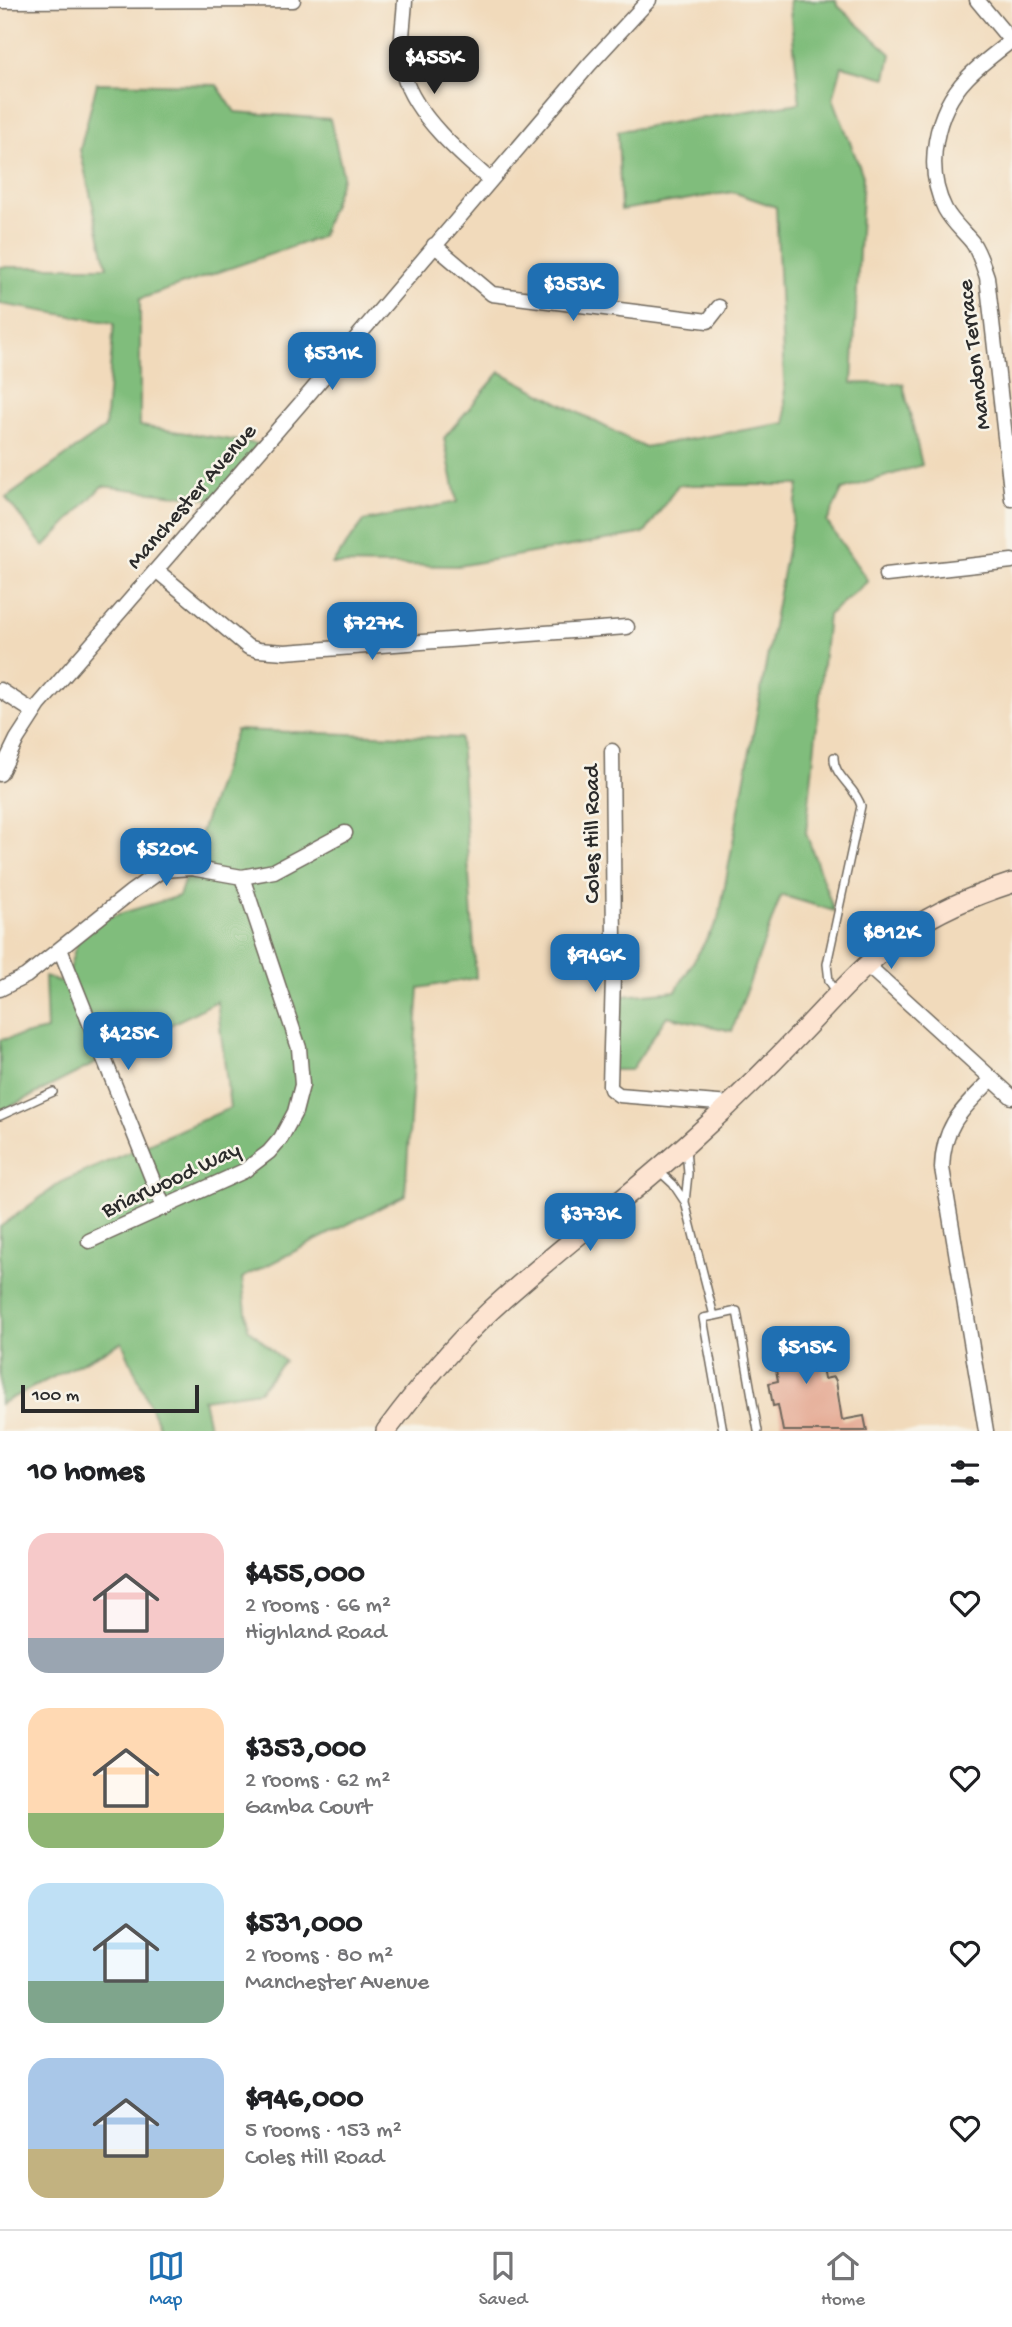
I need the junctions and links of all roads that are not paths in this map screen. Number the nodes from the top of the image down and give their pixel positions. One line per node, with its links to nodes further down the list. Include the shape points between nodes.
1 (217, 0): 2 (street); 6 (street)
2 (293, 0)
3 (405, 0): 8 (street, via 401,59 408,86 436,130)
4 (649, 0): 8 (street, Manchester Avenue)
5 (977, 0): 7 (street)
6 (0, 1)
7 (1012, 40): 11 (street, Mandon Terrace, via 967,79 949,103 936,140 934,169 943,206 972,243 987,277)
8 (490, 180): 9 (street, Manchester Avenue)
9 (434, 245): 10 (street, via 492,294 708,321); 13 (street, Manchester Avenue)
10 (719, 307)
11 (1012, 499)
12 (1012, 561): 14 (street)
13 (156, 570): 15 (street, via 231,635 258,650 285,652); 17 (street, Manchester Avenue)
14 (886, 575)
15 (627, 627)
16 (0, 690): 17 (street)
17 (34, 712): 20 (street, Manchester Avenue)
18 (612, 751): 31 (street, Coles Hill Road, via 611,1089 619,1095)
19 (834, 757): 27 (lane, via 834,766 860,806 827,964 830,984)
20 (0, 774)
21 (345, 833): 22 (street, via 274,871)
22 (242, 877): 24 (street, via 191,868 162,870); 36 (street, Briarwood Way, via 294,1029 302,1068 300,1098 269,1152 244,1171)
23 (1012, 883): 25 (street, via 943,910 905,934)
24 (60, 949): 26 (street, via 26,976); 36 (street)
25 (868, 966): 27 (street); 28 (street)
26 (0, 989)
27 (838, 994): 31 (street)
28 (992, 1079): 30 (street); 42 (street, via 957,1115 942,1153)
29 (53, 1092): 32 (lane)
30 (1012, 1097)
31 (730, 1104): 33 (street)
32 (0, 1116)
33 (686, 1145): 34 (street); 35 (lane)
34 (656, 1170): 35 (lane); 39 (street, via 491,1310 418,1388)
35 (685, 1202): 38 (lane)
36 (163, 1208): 37 (street, Briarwood Way)
37 (89, 1241)
38 (714, 1315): 40 (lane, via 703,1318); 41 (lane, via 737,1311)
39 (388, 1430)
40 (723, 1431)
41 (758, 1431)
42 (986, 1431)

